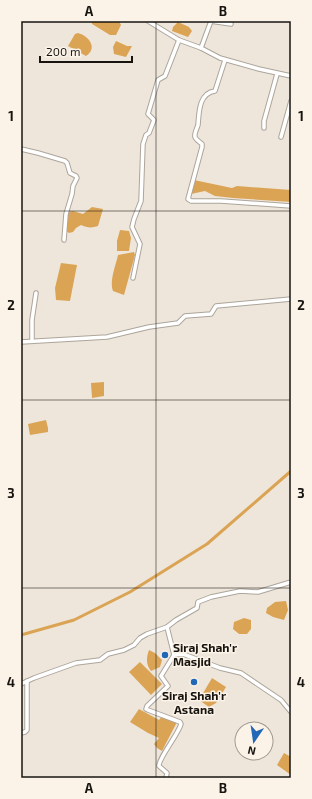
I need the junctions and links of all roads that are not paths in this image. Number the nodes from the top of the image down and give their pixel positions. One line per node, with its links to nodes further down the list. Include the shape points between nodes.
1 (148, 21): 4 (street)
2 (211, 21): 3 (street); 5 (street)
3 (231, 24)
4 (179, 40): 5 (street); 15 (street, via 165,76 158,80 148,114 154,120 143,144 141,201 133,223 140,244)
5 (201, 48): 6 (street)
6 (225, 60): 7 (street); 13 (street, via 215,91 208,92 200,108 198,127 194,136 202,147 188,199)
7 (277, 74): 8 (street); 10 (street)
8 (291, 76)
9 (291, 101): 11 (street)
10 (264, 128)
11 (281, 137)
12 (21, 149): 14 (street, via 64,161 70,173 77,178 66,214)
13 (291, 206)
14 (64, 240)
15 (133, 278)
16 (36, 293): 18 (street)
17 (291, 299): 18 (street, via 216,306 211,314 186,316 178,323 107,337)
18 (32, 341): 19 (street)
19 (21, 342)
20 (291, 582): 21 (street, via 258,592 240,591 211,597 198,602 197,608)
21 (167, 627): 22 (street); 23 (street, via 146,634 134,645 108,654 100,660 76,663)
22 (174, 655): 25 (street, via 183,654 220,668 241,672 281,700); 27 (street, via 161,676 168,686 146,708 181,724 176,737 159,763 159,766 168,772)
23 (27, 681): 24 (street); 26 (street, via 27,730)
24 (21, 684)
25 (291, 712)
26 (21, 733)
27 (166, 778)

